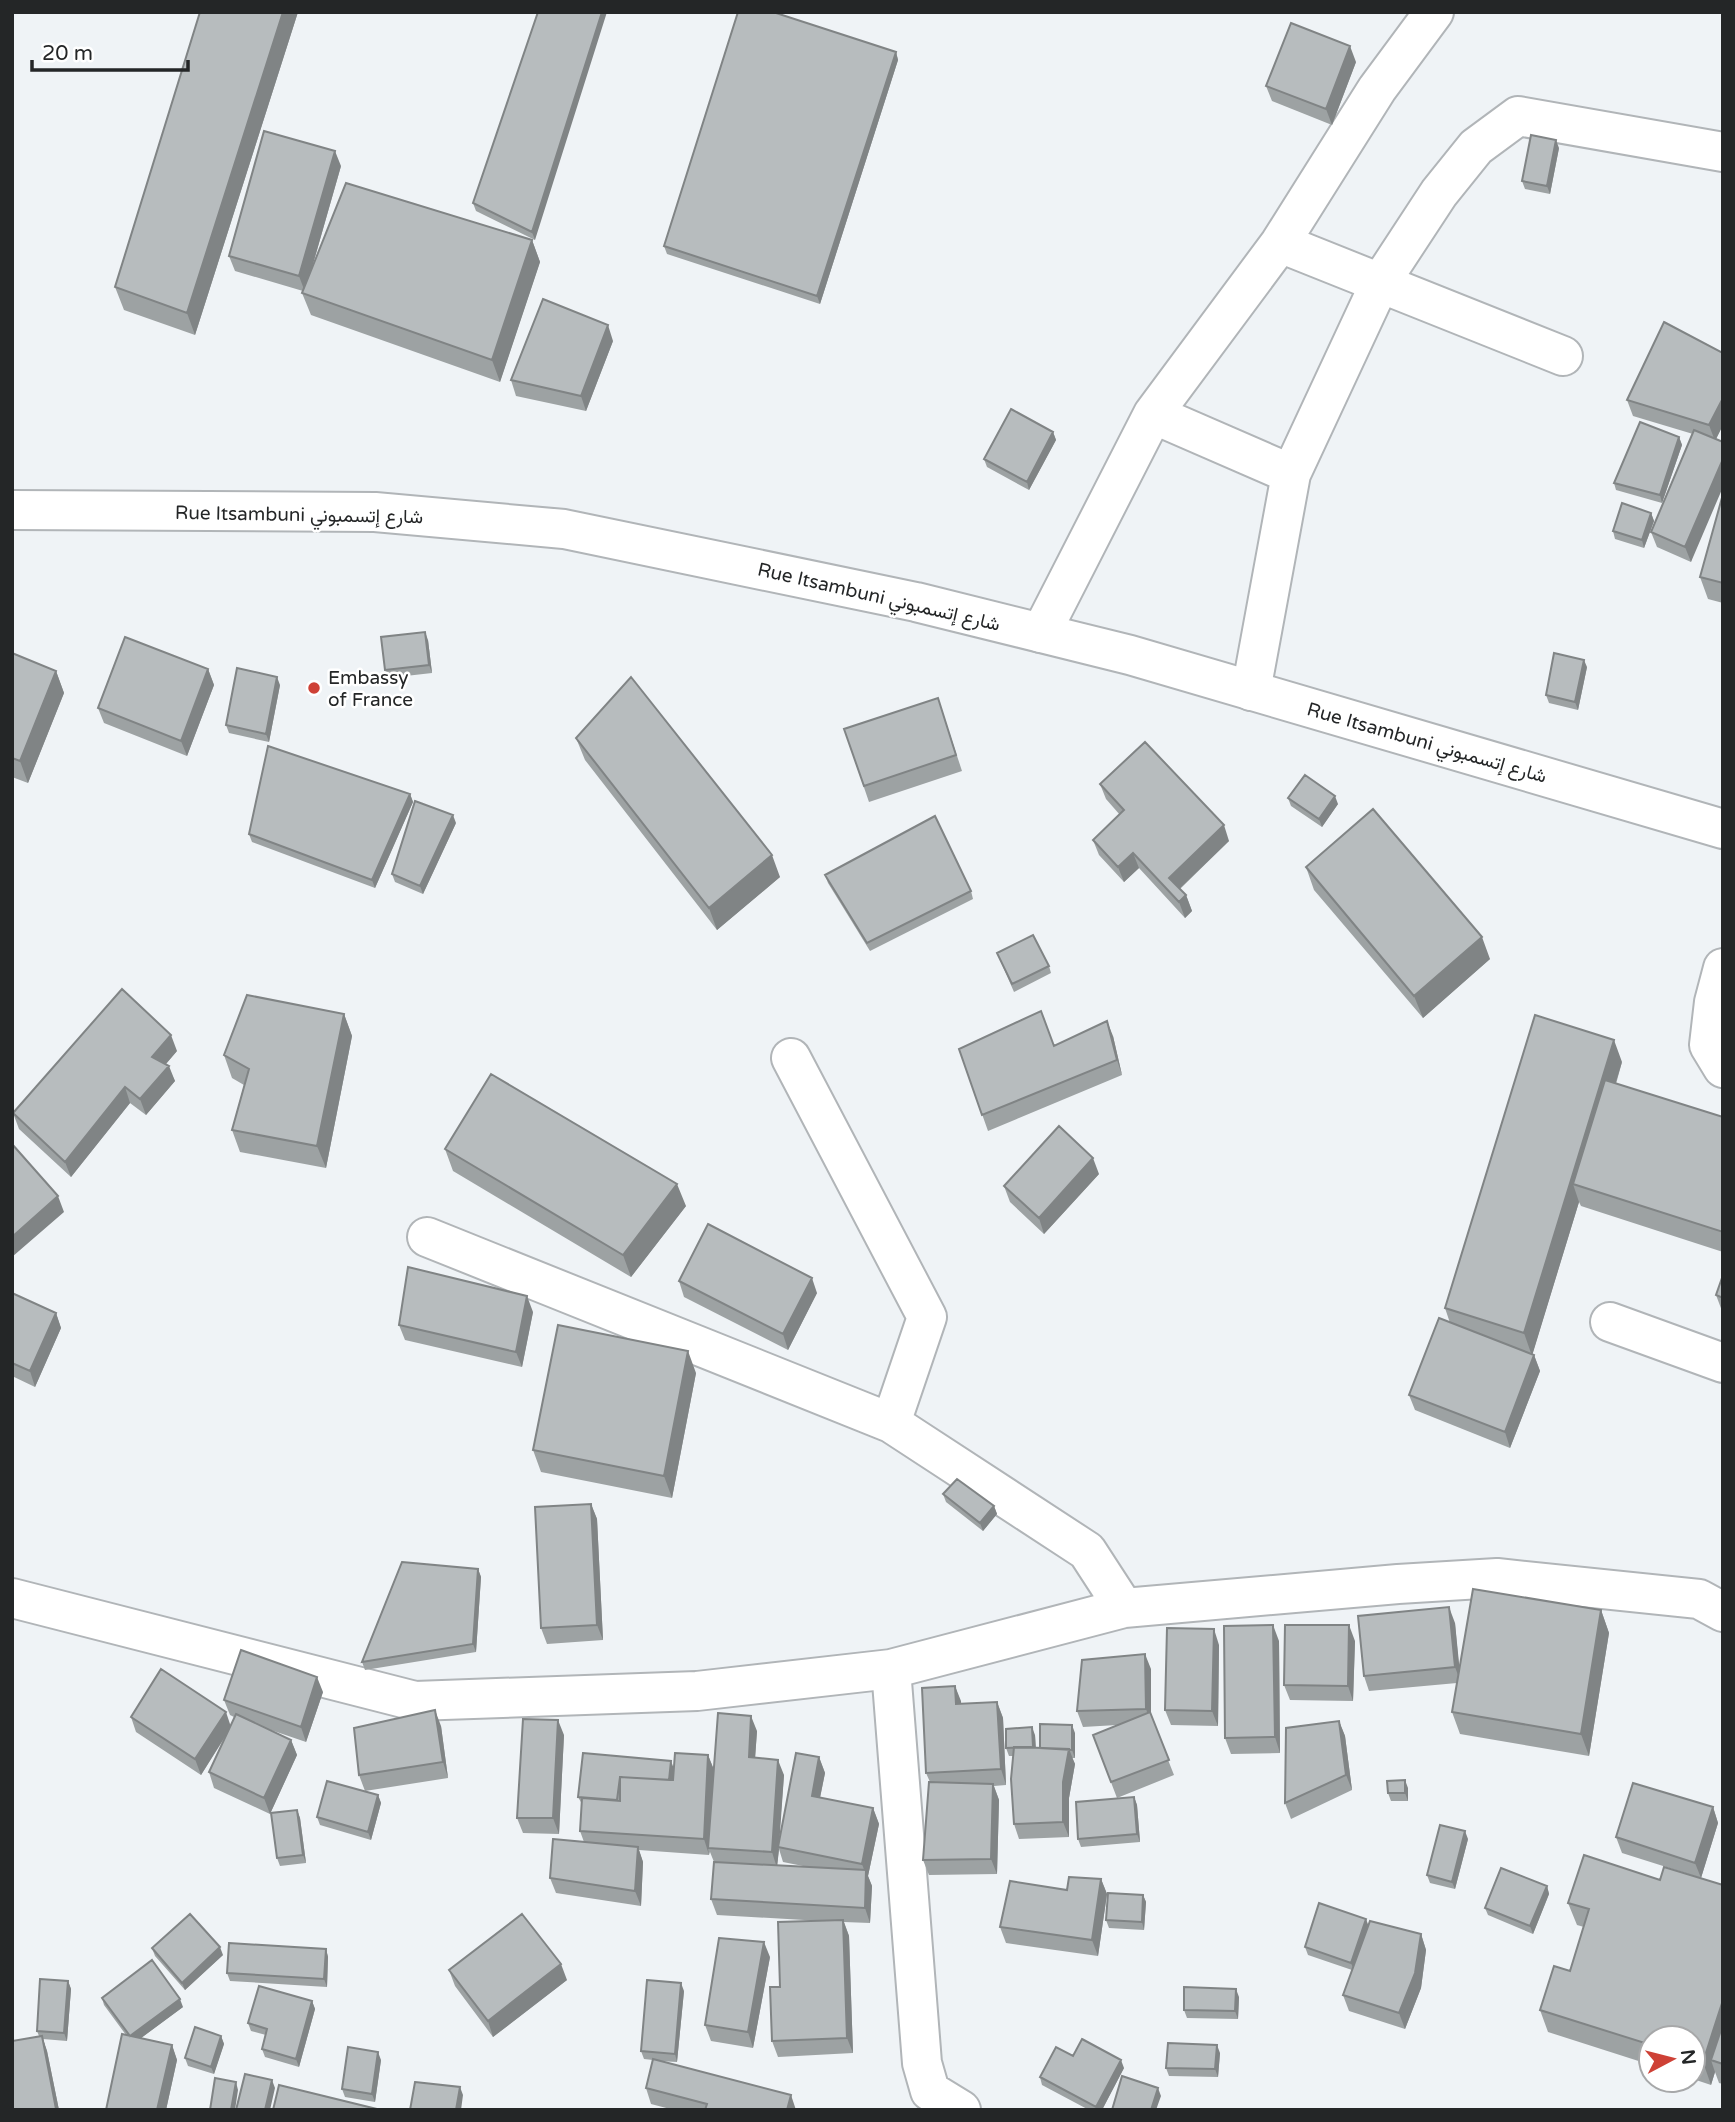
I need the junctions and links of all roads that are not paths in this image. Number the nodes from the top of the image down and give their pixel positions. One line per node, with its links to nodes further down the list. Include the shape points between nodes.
1 (1434, 12): 3 (street, via 1377,89)
2 (1723, 152): 4 (street, via 1518,116 1476,147 1439,193)
3 (1280, 243): 4 (street); 6 (street)
4 (1380, 283): 5 (street); 7 (street)
5 (1563, 356)
6 (1153, 414): 7 (street); 9 (street)
7 (1291, 474): 10 (street)
8 (12, 510): 9 (street, Rue Itsambuni شارع إتسمبوني, via 375,512 564,529 916,602)
9 (1041, 633): 10 (street, Rue Itsambuni شارع إتسمبوني)
10 (1251, 691): 11 (street, Rue Itsambuni شارع إتسمبوني)
11 (1723, 829)
12 (1723, 968): 14 (street, via 1709,1045)
13 (791, 1058): 18 (street, via 927,1317)
14 (1723, 1068)
15 (427, 1237): 18 (street)
16 (1610, 1322): 17 (street)
17 (1723, 1363)
18 (891, 1423): 20 (street, via 1087,1551)
19 (12, 1598): 22 (street, via 415,1701 697,1691)
20 (1124, 1608): 21 (street, via 1497,1578 1699,1599); 22 (street)
21 (1723, 1612)
22 (891, 1670): 23 (street, via 922,2063 930,2091)
23 (961, 2110)

